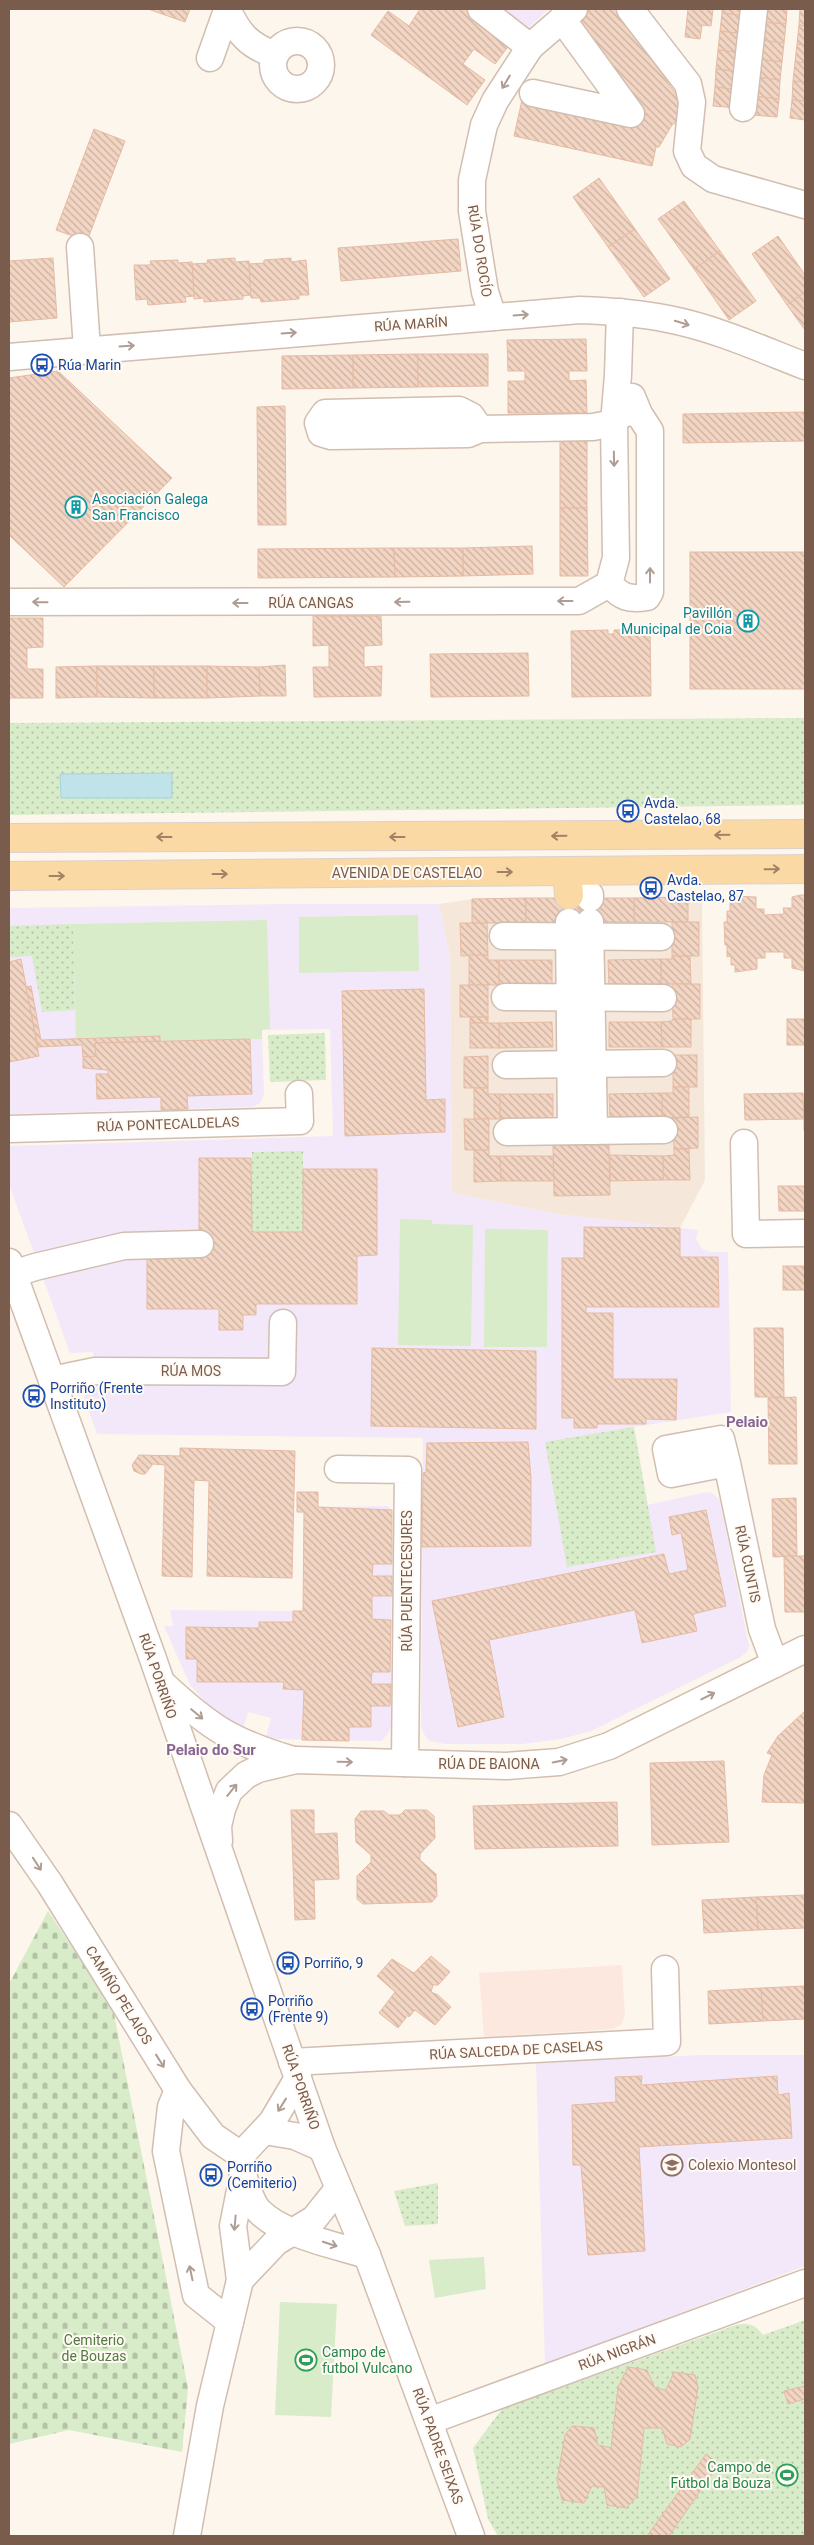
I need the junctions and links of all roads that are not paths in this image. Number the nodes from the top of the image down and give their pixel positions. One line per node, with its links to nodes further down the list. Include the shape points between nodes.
1 (481, 9): 6 (street)
2 (630, 9): 11 (street, via 688,84 692,102 687,152 694,166 713,179)
3 (754, 9): 10 (street)
4 (227, 10): 7 (street, via 240,34 256,48); 8 (street)
5 (568, 14): 6 (street, RÚA DO ROCÍO); 9 (street, via 630,114)
6 (530, 47): 14 (street, RÚA DO ROCÍO, one-way to 14, via 495,101 484,125 472,180 472,211)
7 (275, 55)
8 (210, 58)
9 (533, 93)
10 (742, 108)
11 (805, 205)
12 (80, 247): 15 (street)
13 (620, 312): 14 (street, RÚA MARÍN, one-way to 13, via 580,310); 17 (street, RÚA MARÍN, one-way to 17, via 669,319); 18 (street)
14 (492, 317): 15 (street, RÚA MARÍN, one-way to 14)
15 (87, 349): 16 (street, RÚA MARÍN)
16 (9, 357)
17 (805, 366)
18 (618, 375): 19 (street, via 634,399); 20 (street)
19 (639, 414): 20 (street, via 629,412 620,415); 22 (street, one-way to 19, via 626,598 647,597 650,592 650,431)
20 (614, 423): 21 (street, via 593,427); 22 (street, one-way to 22, via 616,558)
21 (480, 429): 21 (street, via 471,416 459,410 325,413 318,423 321,432 331,436 468,434)
22 (609, 584): 23 (street, RÚA CANGAS, one-way to 23, via 579,601)
23 (9, 602)
24 (805, 834): 25 (main road, one-way to 25)
25 (9, 838)
26 (805, 869): 28 (main road, AVENIDA DE CASTELAO, one-way to 26)
27 (9, 876): 28 (main road, AVENIDA DE CASTELAO, one-way to 28)
28 (580, 905): 29 (street); 30 (street); 32 (street)
29 (503, 936)
30 (661, 937)
31 (505, 997): 32 (street)
32 (581, 997): 33 (street); 36 (street)
33 (663, 998)
34 (663, 1063): 36 (street)
35 (506, 1064): 36 (street)
36 (581, 1064): 40 (street)
37 (299, 1094): 38 (street, RÚA PONTECALDELAS, via 300,1121)
38 (9, 1129)
39 (664, 1130): 40 (street)
40 (583, 1131): 41 (street)
41 (507, 1132)
42 (744, 1143): 43 (street, via 746,1234)
43 (805, 1234)
44 (200, 1244): 45 (street, via 124,1246 35,1267)
45 (11, 1268): 47 (street, RÚA PORRIÑO)
46 (283, 1323): 47 (street, RÚA MOS, via 282,1372 95,1371)
47 (52, 1380): 52 (street, RÚA PORRIÑO)
48 (726, 1463): 51 (street, RÚA CUNTIS, via 762,1628)
49 (338, 1469): 54 (street, RÚA PUENTECESURES, via 408,1470)
50 (805, 1649): 51 (street, RÚA DE BAIONA)
51 (775, 1664): 54 (street, RÚA DE BAIONA, one-way to 51, via 506,1766 559,1762 609,1746)
52 (160, 1682): 53 (street, RÚA DE BAIONA, one-way to 53, via 207,1723 229,1737 258,1750); 56 (street, RÚA PORRIÑO)
53 (296, 1760): 54 (street, RÚA DE BAIONA, one-way to 54); 56 (street, RÚA DE BAIONA, one-way to 53, via 218,1826 229,1791 258,1769)
54 (405, 1763)
55 (9, 1824): 59 (street, CAMIÑO PELAIOS, one-way to 59, via 42,1871)
56 (219, 1852): 58 (street, RÚA PORRIÑO)
57 (665, 1969): 58 (street, RÚA SALCEDA DE CASELAS, via 667,2042)
58 (295, 2070): 60 (street, one-way to 60); 61 (street, RÚA PORRIÑO)
59 (178, 2090): 62 (street, CAMIÑO PELAIOS); 68 (street, one-way to 59, via 196,2296 166,2151 171,2107)
60 (264, 2131): 61 (street, via 295,2136); 62 (street)
61 (322, 2148): 63 (street)
62 (242, 2165): 64 (street, via 258,2210 271,2221); 66 (street, one-way to 66, via 233,2226)
63 (338, 2189): 64 (street, via 314,2219); 65 (street, RÚA PADRE SEIXAS)
64 (294, 2232): 65 (street, one-way to 65); 66 (street, via 276,2242)
65 (367, 2255): 69 (street, RÚA PADRE SEIXAS)
66 (240, 2280): 68 (street)
67 (805, 2283): 69 (street, RÚA NIGRÁN)
68 (230, 2322): 70 (street, via 210,2406)
69 (429, 2421): 71 (street, RÚA PADRE SEIXAS)
70 (187, 2536)
71 (471, 2536)

